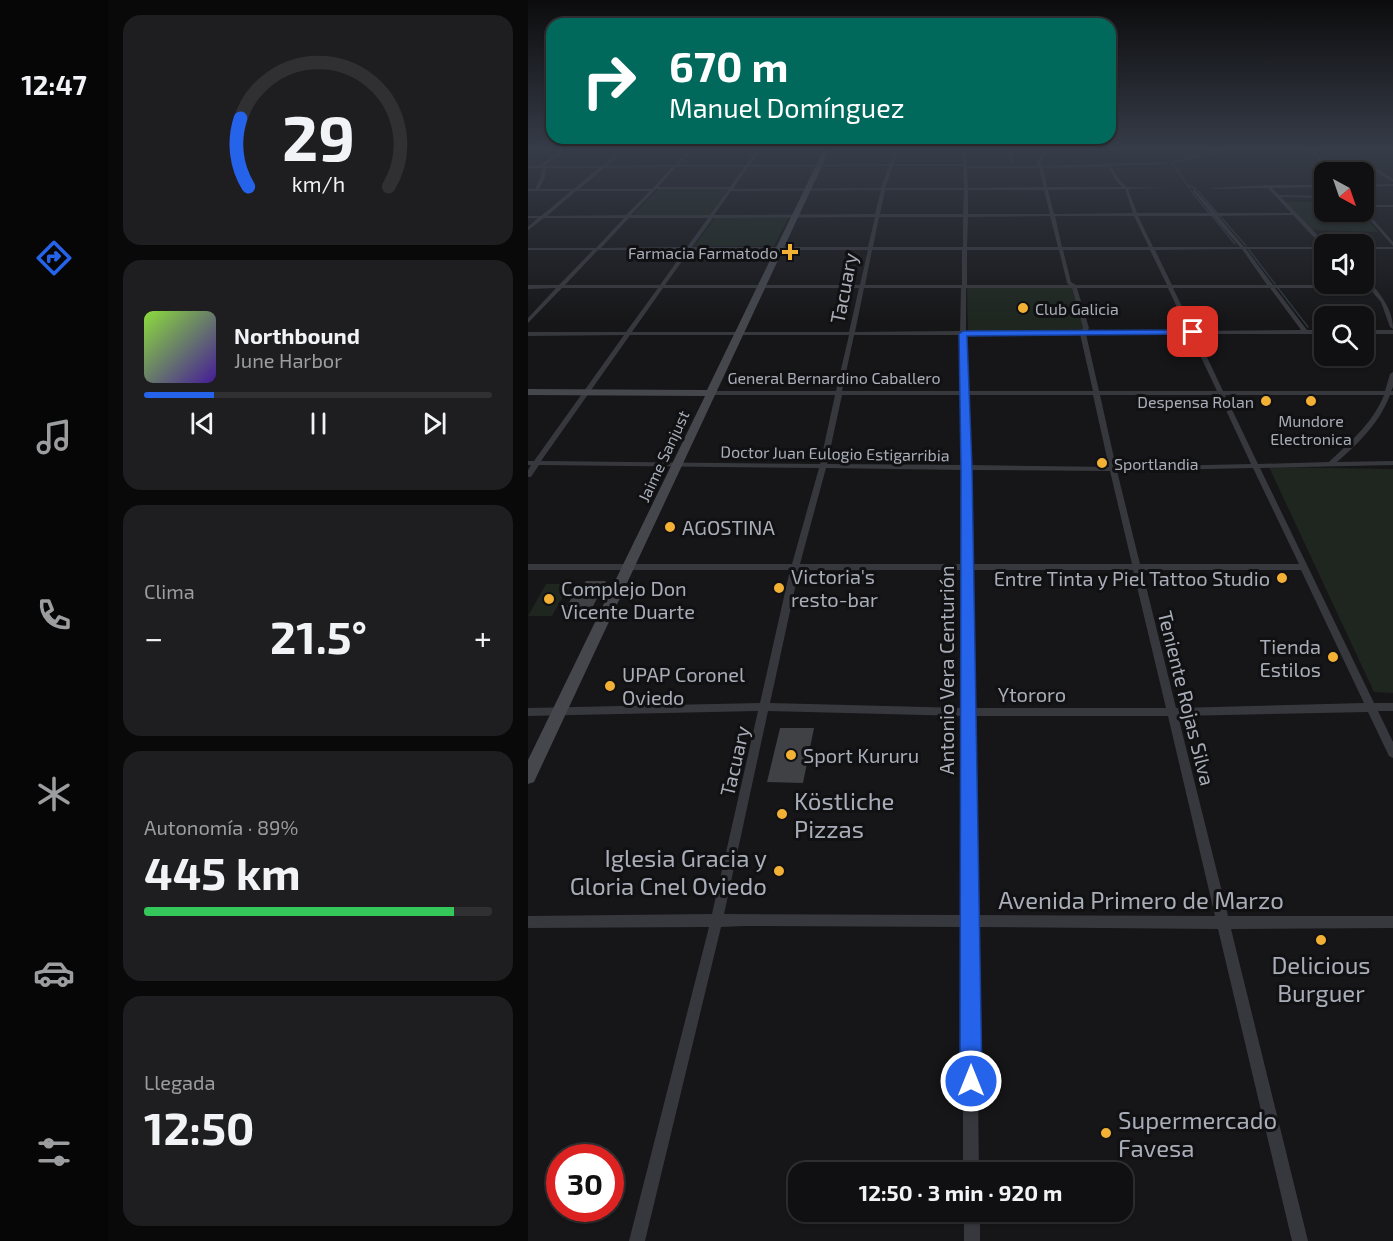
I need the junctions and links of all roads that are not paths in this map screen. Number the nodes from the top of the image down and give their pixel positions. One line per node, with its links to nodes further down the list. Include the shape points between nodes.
1 (555, 207): 20 (street)
2 (637, 207): 21 (street)
3 (719, 207): 16 (street)
4 (798, 207): 17 (main road, Jaime Sanjust)
5 (879, 207): 12 (street, Tacuary)
6 (965, 207): 13 (street, Antonio Vera Centurión)
7 (1050, 207): 18 (street, Teniente Rojas Silva)
8 (1133, 207): 14 (street)
9 (1208, 207): 15 (street)
10 (1288, 207): 11 (street)
11 (1295, 214): 15 (street); 24 (street)
12 (877, 215): 13 (street); 17 (street); 28 (street, Tacuary)
13 (965, 215): 18 (street); 35 (street, Antonio Vera Centurión)
14 (1136, 215): 15 (street); 18 (street); 29 (street)
15 (1215, 215): 30 (street)
16 (713, 216): 17 (street); 21 (street); 33 (street)
17 (794, 216): 34 (main road, Jaime Sanjust)
18 (1052, 216): 36 (street, Teniente Rojas Silva)
19 (528, 217): 20 (street)
20 (543, 217): 21 (street); 23 (street)
21 (628, 217): 32 (street)
22 (1374, 221): 26 (street)
23 (528, 230)
24 (1314, 235)
25 (1314, 246): 30 (street)
26 (1393, 246): 27 (street)
27 (1374, 247)
28 (869, 248): 34 (street); 35 (street); 37 (street, Tacuary)
29 (1152, 248): 30 (street); 36 (street); 39 (street)
30 (1243, 248): 40 (street)
31 (528, 249): 32 (street)
32 (598, 249): 33 (street); 45 (street)
33 (688, 249): 34 (street); 46 (street)
34 (778, 249): 43 (main road, Jaime Sanjust)
35 (964, 249): 36 (street); 44 (street, Antonio Vera Centurión)
36 (1060, 249): 38 (street, Teniente Rojas Silva, via 1069,283)
37 (862, 286): 43 (street); 44 (street); 60 (street, Tacuary)
38 (1074, 286): 39 (street); 44 (street); 57 (street, Teniente Rojas Silva, via 1086,328)
39 (1172, 286): 40 (street); 51 (street)
40 (1271, 286): 41 (street); 52 (street)
41 (1314, 286)
42 (528, 287): 45 (street)
43 (760, 287): 46 (street); 56 (main road, Jaime Sanjust)
44 (963, 287): 61 (street, Antonio Vera Centurión)
45 (561, 288): 46 (street); 49 (street)
46 (660, 288): 59 (street)
47 (1374, 290): 48 (street)
48 (1390, 310): 50 (street)
49 (528, 321)
50 (1393, 327)
51 (1193, 332): 52 (street); 57 (street); 70 (street)
52 (1305, 332): 53 (street)
53 (1314, 332)
54 (1374, 332): 55 (street)
55 (1393, 332)
56 (738, 333): 59 (street); 60 (street); 67 (main road, Jaime Sanjust)
57 (1083, 333): 61 (street); 68 (street, Teniente Rojas Silva)
58 (528, 334): 59 (street)
59 (628, 334): 66 (street)
60 (852, 334): 61 (street); 65 (street, Tacuary)
61 (963, 334): 63 (street, Antonio Vera Centurión)
62 (1393, 374): 69 (street)
63 (965, 391): 65 (street, General Bernardino Caballero); 68 (street, General Bernardino Caballero); 78 (street, Antonio Vera Centurión)
64 (528, 392): 66 (main road, General Bernardino Caballero)
65 (839, 392): 67 (street, General Bernardino Caballero); 76 (street, Tacuary)
66 (588, 393): 67 (main road, General Bernardino Caballero); 72 (street)
67 (709, 393): 75 (main road, Jaime Sanjust)
68 (1096, 393): 70 (street, General Bernardino Caballero); 79 (street, Teniente Rojas Silva)
69 (1391, 393): 70 (street, General Bernardino Caballero); 73 (street, via 1364,434)
70 (1221, 394): 77 (street)
71 (528, 463): 72 (street, Doctor Juan Eulogio Estigarribia)
72 (537, 463): 75 (street, Doctor Juan Eulogio Estigarribia); 80 (street)
73 (1332, 463): 74 (street, Doctor Juan Eulogio Estigarribia); 77 (street, Doctor Juan Eulogio Estigarribia)
74 (1393, 463)
75 (677, 464): 76 (street, Doctor Juan Eulogio Estigarribia); 83 (main road, Jaime Sanjust)
76 (823, 466): 78 (street, Doctor Juan Eulogio Estigarribia); 84 (street, Tacuary)
77 (1256, 466): 79 (street, Doctor Juan Eulogio Estigarribia); 86 (street)
78 (966, 468): 79 (street, Doctor Juan Eulogio Estigarribia); 81 (street, Antonio Vera Centurión)
79 (1113, 469): 85 (street, Teniente Rojas Silva)
80 (528, 475)
81 (967, 566): 84 (street); 85 (street); 92 (street, Antonio Vera Centurión)
82 (528, 567): 83 (street)
83 (627, 567): 84 (street); 91 (main road, Jaime Sanjust)
84 (795, 567): 87 (street, Tacuary)
85 (1136, 567): 86 (street); 93 (street, Teniente Rojas Silva)
86 (1304, 567): 88 (street)
87 (765, 707): 91 (street, Ytororo); 92 (street, Ytororo); 96 (street, Tacuary)
88 (1371, 707): 89 (street, Ytororo); 93 (street, Ytororo); 94 (street)
89 (1393, 707)
90 (528, 712): 91 (street, Ytororo)
91 (559, 712): 95 (main road, Jaime Sanjust)
92 (968, 712): 93 (street, Ytororo); 97 (street, Antonio Vera Centurión)
93 (1172, 712): 100 (street, Teniente Rojas Silva)
94 (1393, 753)
95 (528, 777)
96 (717, 918): 97 (street, Avenida Primero de Marzo); 98 (street, Avenida Primero de Marzo); 103 (street, Tacuary)
97 (969, 920): 100 (street, Avenida Primero de Marzo); 101 (street, Antonio Vera Centurión)
98 (528, 922)
99 (1393, 922): 100 (street, Avenida Primero de Marzo)
100 (1223, 923): 105 (street, Teniente Rojas Silva)
101 (971, 1162)
102 (972, 1222): 104 (street)
103 (637, 1241)
104 (972, 1241)
105 (1300, 1241)

